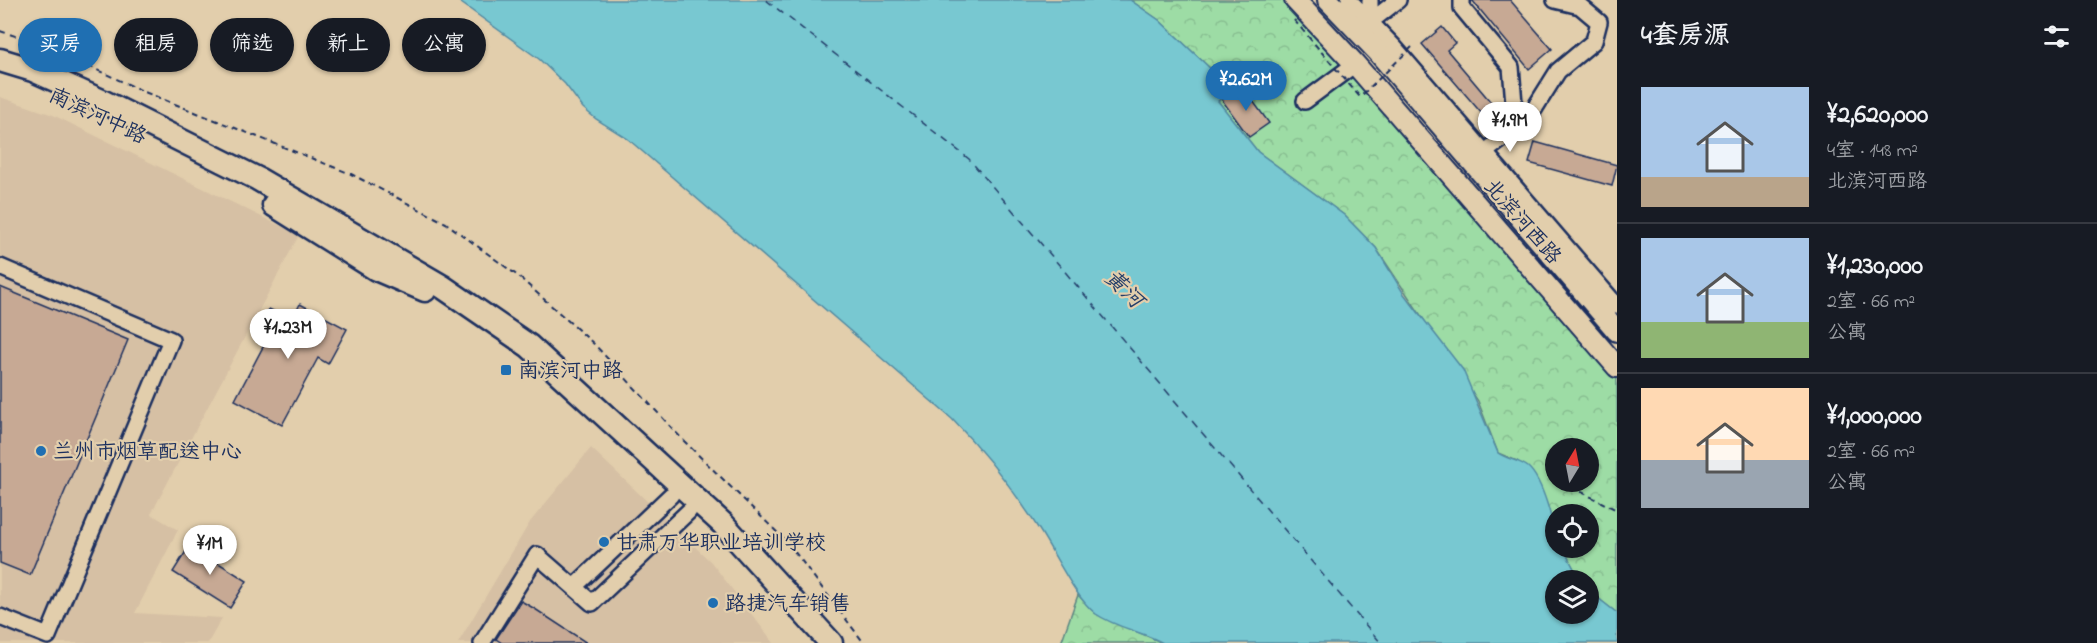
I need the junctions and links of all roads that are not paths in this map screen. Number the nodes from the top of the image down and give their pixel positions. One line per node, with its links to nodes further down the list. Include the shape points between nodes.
1 (1328, 0): 9 (main road, 北滨河西路)
2 (1349, 0): 8 (street)
3 (1370, 0): 8 (street)
4 (1398, 0): 8 (street)
5 (1462, 0): 13 (street, via 1462,8 1511,67)
6 (1555, 0): 13 (street, via 1580,6 1599,22 1594,41 1558,71 1528,119)
7 (1295, 10): 11 (main road, 北滨河西路)
8 (1370, 22): 9 (street); 14 (street)
9 (1368, 42): 17 (main road, 北滨河西路)
10 (0, 64): 19 (highway, 南滨河中路, via 28,82 241,186 376,269 437,295 524,359); 25 (highway, 南滨河中路, via 33,70 258,179 443,287 530,346 723,524)
11 (1355, 64): 12 (street); 18 (main road, 北滨河西路)
12 (1305, 101)
13 (1516, 128): 14 (street)
14 (1485, 152): 16 (street)
15 (0, 267): 22 (street, via 171,340 48,636)
16 (1617, 306)
17 (1617, 331)
18 (1617, 367)
19 (671, 495): 20 (highway, 南滨河中路); 21 (street)
20 (689, 511): 21 (street, via 592,603); 24 (highway, 南滨河中路)
21 (575, 586): 23 (street, via 537,555)
22 (0, 617)
23 (482, 643)
24 (814, 643)
25 (831, 643)

